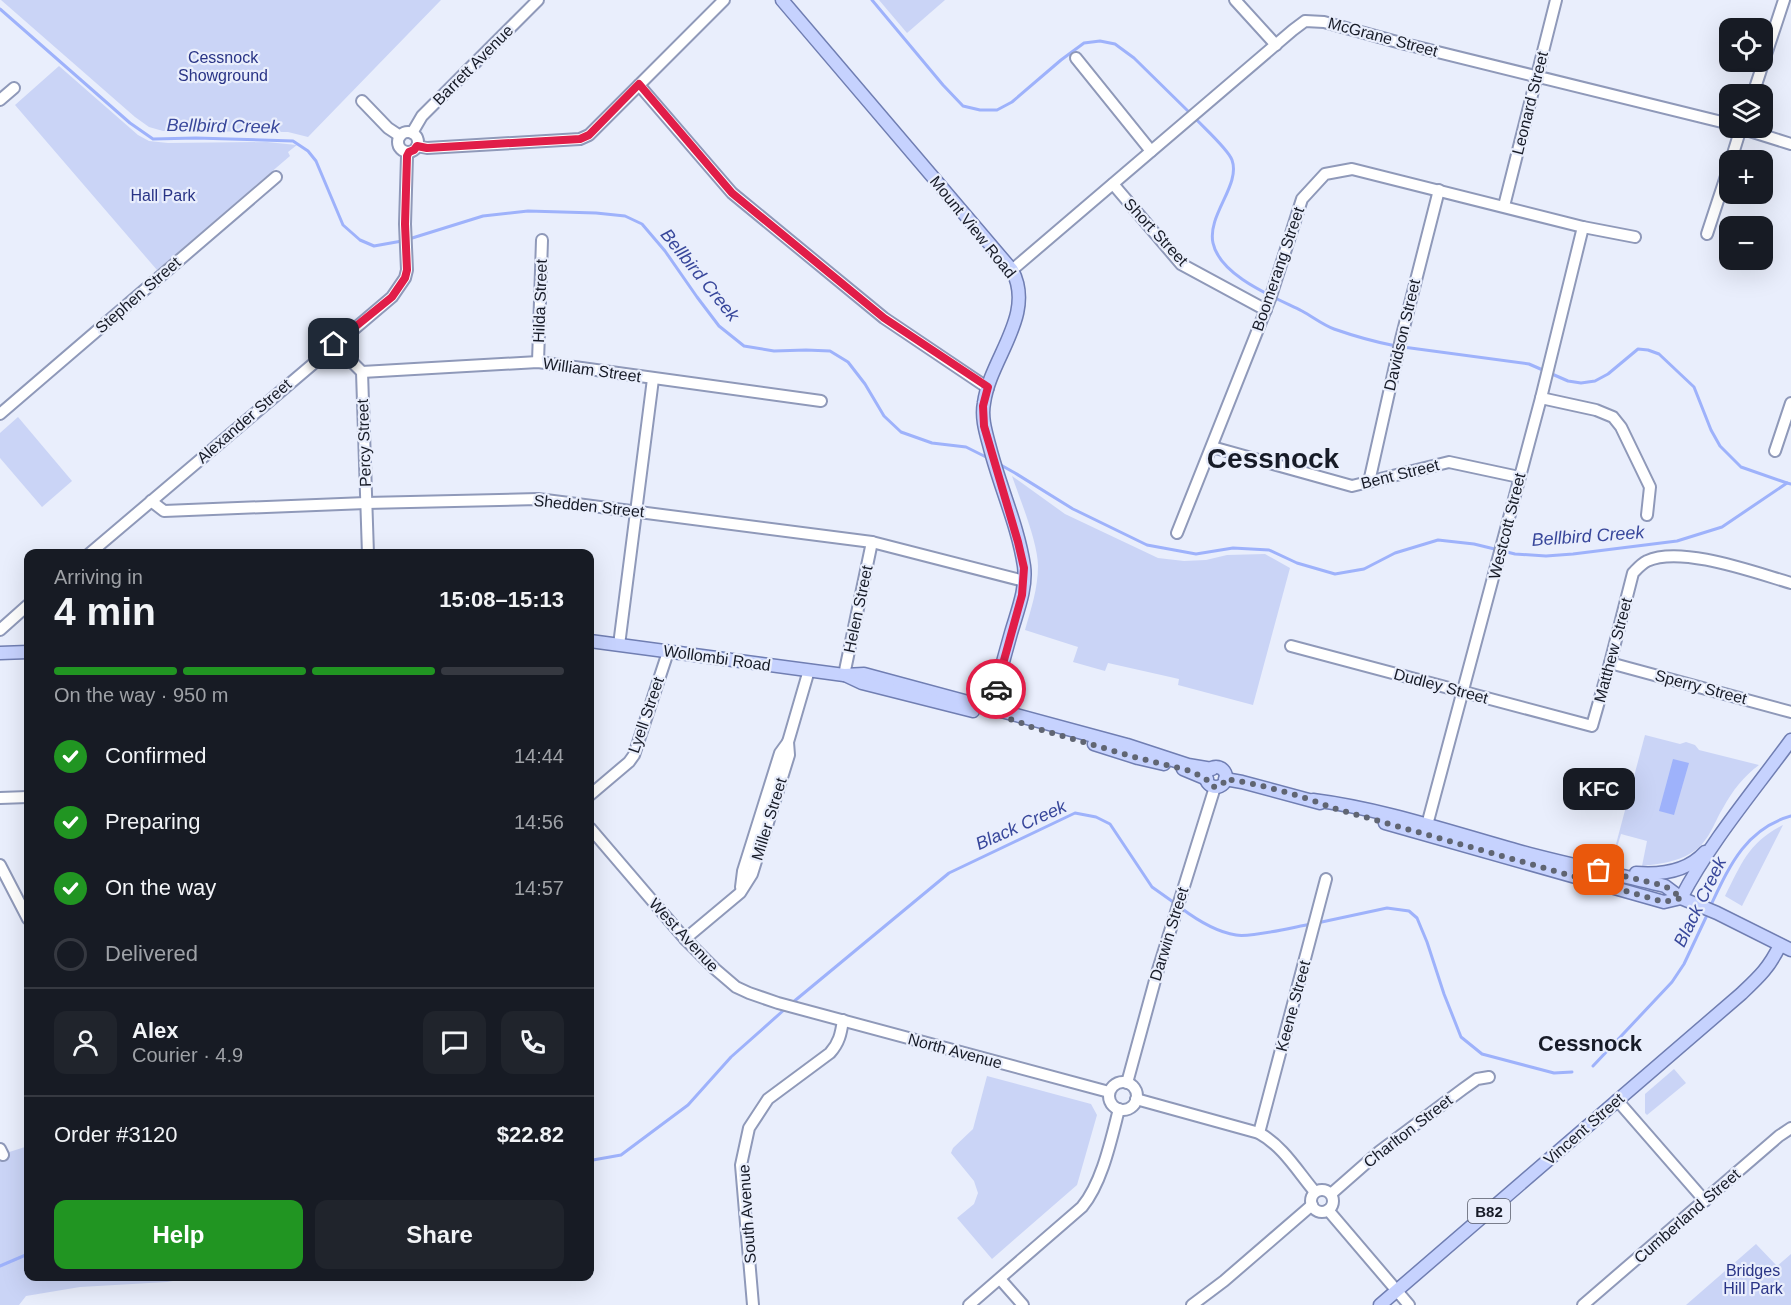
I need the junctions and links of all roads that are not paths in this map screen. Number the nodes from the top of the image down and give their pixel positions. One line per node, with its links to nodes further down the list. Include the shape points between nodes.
1 (538, 0): 16 (street, Barrett Avenue, via 422,116)
2 (724, 0): 10 (street)
3 (782, 0): 31 (main road, Mount View Road)
4 (1234, 0): 7 (street)
5 (1556, 0): 9 (street, Leonard Street)
6 (1780, 1): 11 (street)
7 (1276, 45): 9 (street, McGrane Street, via 1302,23 1320,21); 21 (street, McGrane Street)
8 (1076, 58): 21 (street)
9 (1537, 75): 15 (street, McGrane Street); 26 (street, Leonard Street)
10 (639, 84): 20 (street, via 589,135 580,139); 37 (street, via 732,193 884,318)
11 (1756, 84)
12 (14, 88): 13 (street)
13 (0, 100)
14 (362, 101): 17 (street)
15 (1719, 121)
16 (412, 133): 17 (street); 20 (street, via 418,140)
17 (400, 136): 20 (street, via 402,151)
18 (1772, 138): 19 (street)
19 (1791, 144)
20 (413, 149): 33 (street, Alexander Street, via 407,156 405,278 392,297)
21 (1151, 151): 23 (street, McGrane Street)
22 (276, 177): 41 (street, Stephen Street)
23 (1113, 184): 31 (street, McGrane Street); 32 (street, Short Street, via 1181,264)
24 (1439, 190): 26 (street, Boomerang Street); 32 (street, Boomerang Street, via 1352,169 1325,174 1302,199); 45 (street, Davidson Street)
25 (1719, 196): 28 (street)
26 (1504, 206): 27 (street, Boomerang Street)
27 (1583, 227): 29 (street, Boomerang Street); 38 (street, Westcott Street)
28 (1707, 234)
29 (1635, 237)
30 (542, 240): 34 (street, Hilda Street)
31 (1012, 270): 37 (main road, Mount View Road, via 1020,296 1016,320)
32 (1270, 300): 42 (street, Boomerang Street)
33 (334, 344): 35 (street); 46 (street, Alexander Street)
34 (538, 362): 35 (street, William Street); 36 (street, William Street)
35 (362, 372): 47 (street, Percy Street)
36 (653, 379): 39 (street, William Street); 48 (street)
37 (988, 387): 54 (main road, Mount View Road, via 983,415 1018,542)
38 (1541, 398): 44 (street, Westcott Street); 49 (street, via 1613,417 1650,487)
39 (821, 401)
40 (1791, 403): 43 (street)
41 (0, 414)
42 (1212, 447): 45 (street, Bent Street, via 1352,486); 50 (street, Boomerang Street)
43 (1775, 451)
44 (1519, 477): 45 (street, Bent Street, via 1449,462); 67 (street, Westcott Street)
45 (1369, 482)
46 (151, 501): 47 (street, Shedden Street, via 164,511); 52 (street, Alexander Street)
47 (366, 503): 48 (street, Shedden Street, via 538,499); 53 (street, Percy Street)
48 (636, 511): 51 (street, Shedden Street); 59 (street)
49 (1647, 515)
50 (1177, 533)
51 (872, 542): 54 (street, Shedden Street); 66 (street, Helen Street)
52 (95, 549)
53 (368, 549)
54 (1024, 581): 69 (main road, Mount View Road)
55 (1791, 583): 64 (street, Matthew Street, via 1701,558 1649,560 1633,573)
56 (24, 608): 57 (street)
57 (0, 630)
58 (594, 642): 59 (main road, Wollombi Road)
59 (619, 645): 62 (main road, Wollombi Road)
60 (1291, 646): 67 (street, Dudley Street)
61 (24, 652): 63 (main road)
62 (668, 652): 65 (main road, Wollombi Road); 75 (street, Lyell Street, via 634,755)
63 (0, 653)
64 (1610, 663): 70 (street, Sperry Street); 72 (street, Matthew Street)
65 (809, 670): 66 (main road, Wollombi Road); 90 (street, Miller Street, via 788,742 789,755 752,874 740,893)
66 (844, 675): 68 (main road, Wollombi Road); 69 (main road, Wollombi Road, via 864,674)
67 (1464, 692): 72 (street, Dudley Street); 79 (street, Westcott Street)
68 (952, 706): 69 (main road, via 982,711); 71 (main road, Wollombi Road)
69 (991, 708): 71 (main road); 74 (main road, Wollombi Road, via 1127,745 1188,765)
70 (1791, 712)
71 (1028, 726): 74 (main road, Wollombi Road)
72 (1592, 726)
73 (1791, 740): 82 (main road)
74 (1211, 778): 78 (main road, via 1221,769 1225,779); 95 (street, Darwin Street)
75 (594, 792)
76 (24, 796): 77 (street)
77 (0, 798)
78 (1313, 800): 79 (main road); 80 (main road)
79 (1427, 825): 80 (main road); 83 (main road); 85 (main road)
80 (1403, 828): 83 (main road)
81 (594, 833): 90 (street, West Avenue)
82 (1720, 834): 85 (main road, via 1702,855 1672,872); 88 (main road)
83 (1445, 840): 88 (main road, via 1664,902)
84 (0, 865): 87 (street)
85 (1614, 873): 88 (main road, via 1668,887)
86 (1326, 879): 101 (street, Keene Street)
87 (4, 883): 89 (street)
88 (1682, 898): 91 (main road, B82)
89 (24, 913)
90 (685, 939): 92 (street, West Avenue, via 736,987)
91 (1785, 948): 98 (main road, Vincent Street / B82, via 1763,974)
92 (802, 1009): 93 (street, North Avenue)
93 (843, 1020): 96 (street, North Avenue); 109 (street, South Avenue, via 835,1048 768,1099 748,1128 741,1165)
94 (1489, 1077): 103 (street, Charlton Street, via 1477,1079 1463,1089 1380,1151)
95 (1127, 1083): 96 (street, via 1116,1083); 97 (street, via 1135,1089)
96 (1109, 1092): 99 (street, via 1111,1102)
97 (1136, 1099): 99 (street, via 1131,1107); 101 (street)
98 (1617, 1100): 104 (street); 108 (main road, Vincent Street / B82)
99 (1119, 1109): 107 (street, via 1090,1197)
100 (1791, 1128): 104 (street, Cumberland Street)
101 (1259, 1132): 102 (street, via 1282,1151)
102 (1315, 1192): 103 (street); 105 (street)
103 (1331, 1194): 106 (street, via 1333,1203)
104 (1704, 1201): 115 (street, Cumberland Street)
105 (1312, 1205): 106 (street, via 1319,1211); 112 (street)
106 (1328, 1210): 108 (street)
107 (1000, 1279): 110 (street); 111 (street)
108 (1397, 1291): 113 (main road, Vincent Street / B82); 114 (street)
109 (753, 1305)
110 (969, 1305)
111 (1023, 1305)
112 (1192, 1305)
113 (1380, 1305)
114 (1409, 1305)
115 (1583, 1305)

